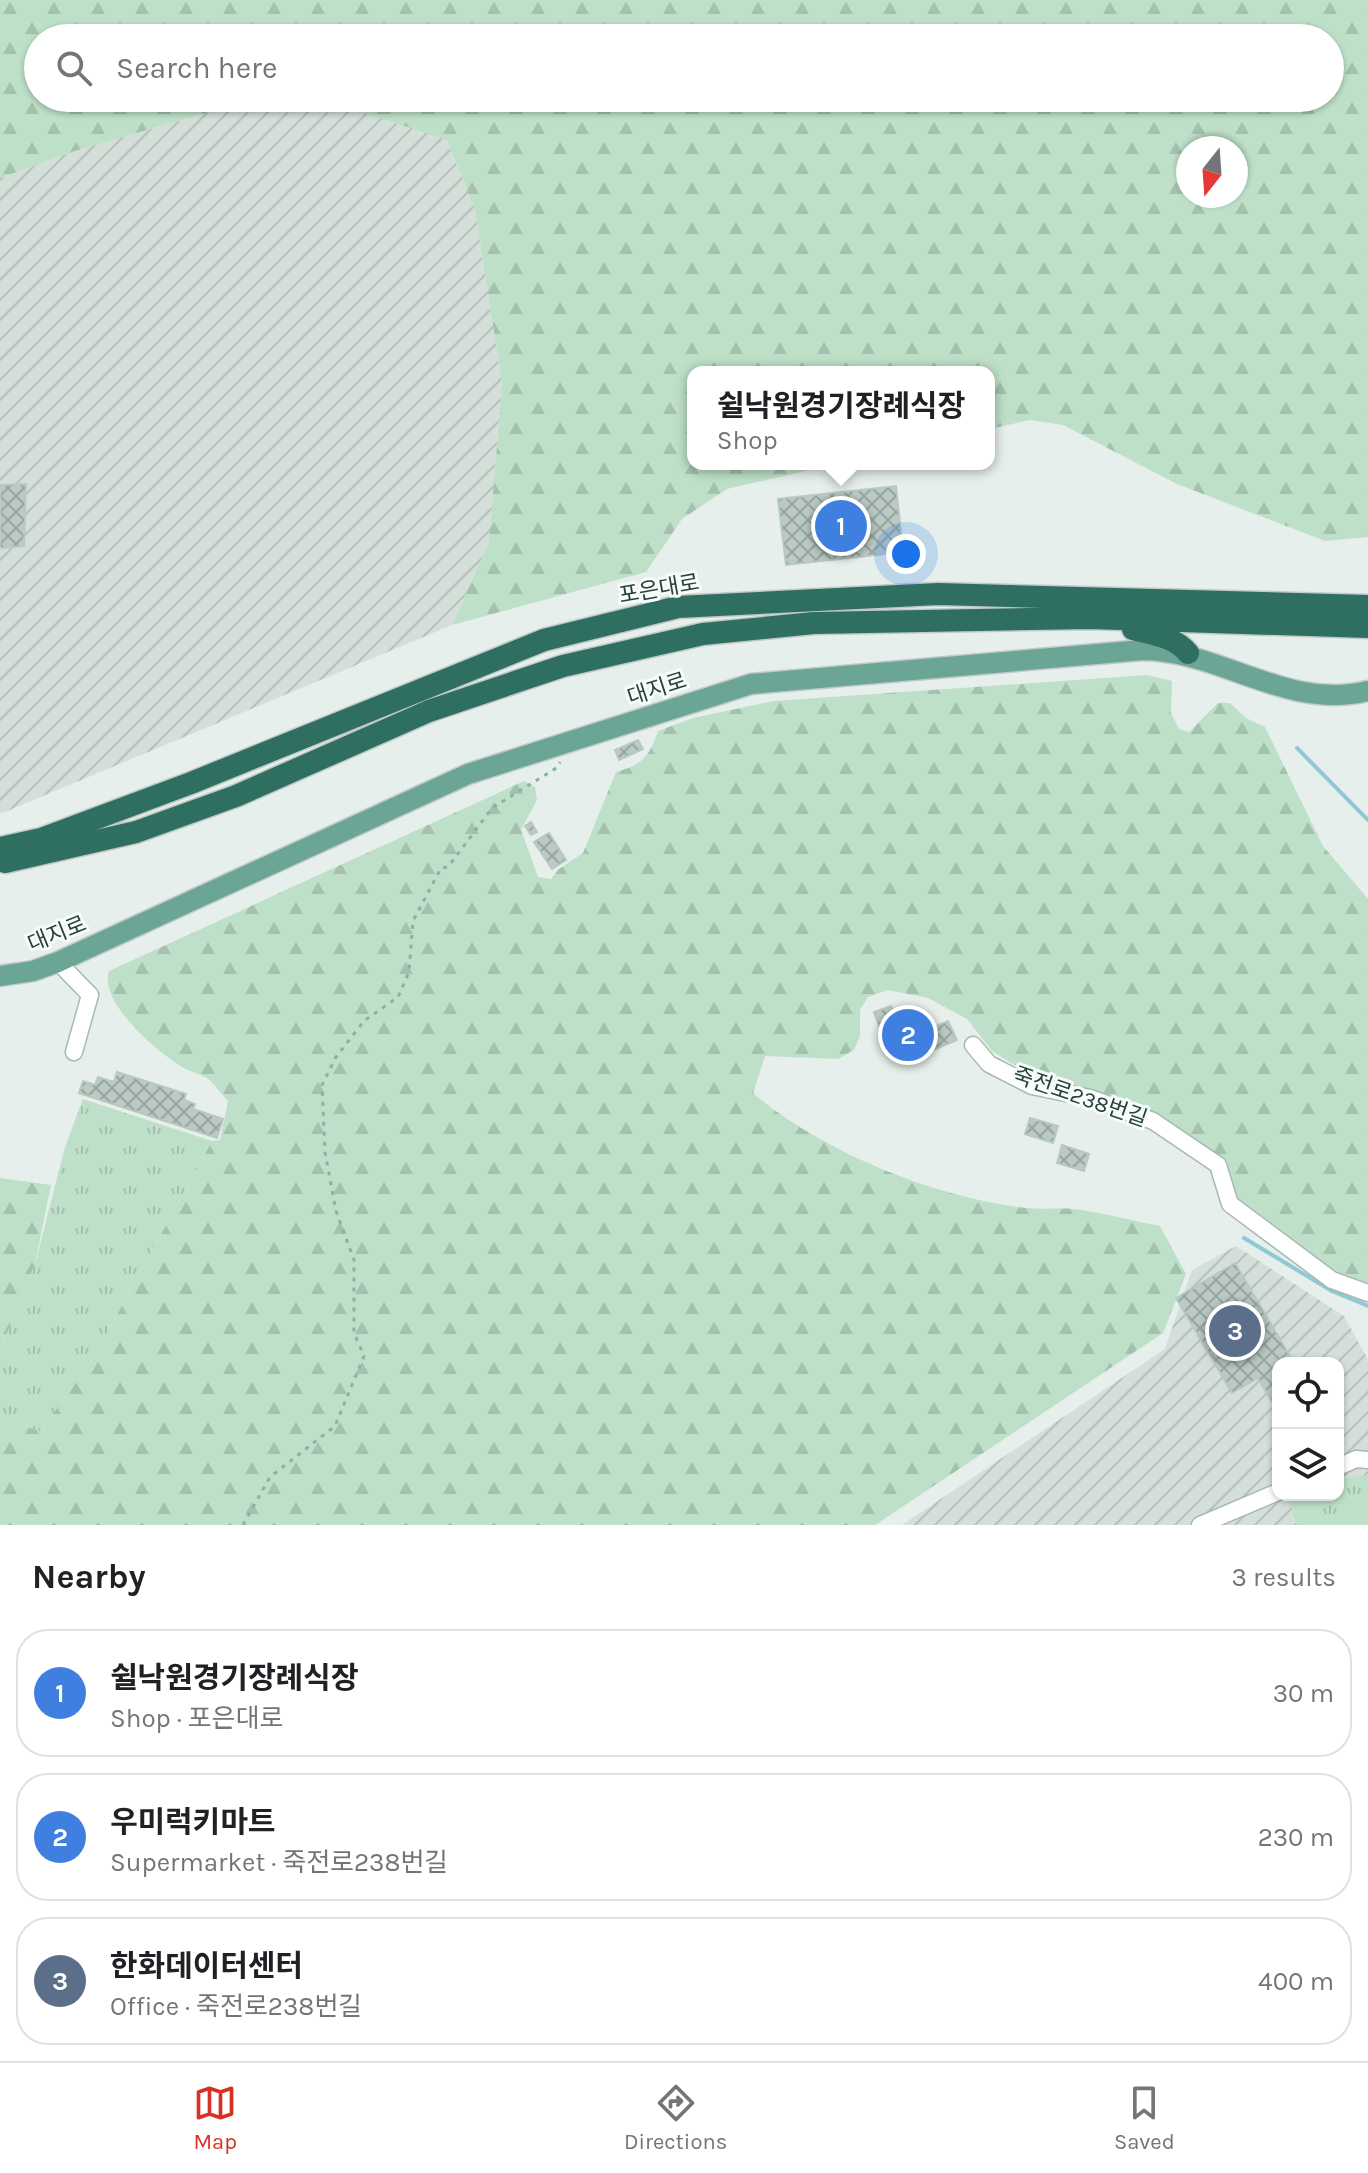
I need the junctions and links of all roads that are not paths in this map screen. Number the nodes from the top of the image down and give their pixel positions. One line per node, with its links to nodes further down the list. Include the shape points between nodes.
1 (1368, 594): 2 (highway)
2 (1254, 604): 3 (highway, 포은대로); 8 (highway, 포은대로, via 938,594 678,607 544,640 164,793 41,839)
3 (1368, 606)
4 (1090, 618): 5 (highway); 6 (highway, via 1165,637); 9 (highway, via 814,623 703,634 579,662 429,711 236,796 136,832)
5 (1368, 627)
6 (1188, 653): 7 (main road, 대지로, via 1298,693); 10 (main road, 대지로, via 1143,650 751,684 468,774)
7 (1368, 691)
8 (0, 848)
9 (0, 863)
10 (58, 962): 11 (main road, 대지로); 13 (street, via 90,995)
11 (0, 976)
12 (973, 1045): 14 (street, 죽전로238번길, via 989,1064 1032,1086 1090,1098 1153,1121 1218,1165 1230,1204 1332,1280)
13 (74, 1052)
14 (1368, 1293)
15 (1368, 1460): 16 (street)
16 (1344, 1464)
17 (1272, 1495): 18 (street)
18 (1200, 1525)

